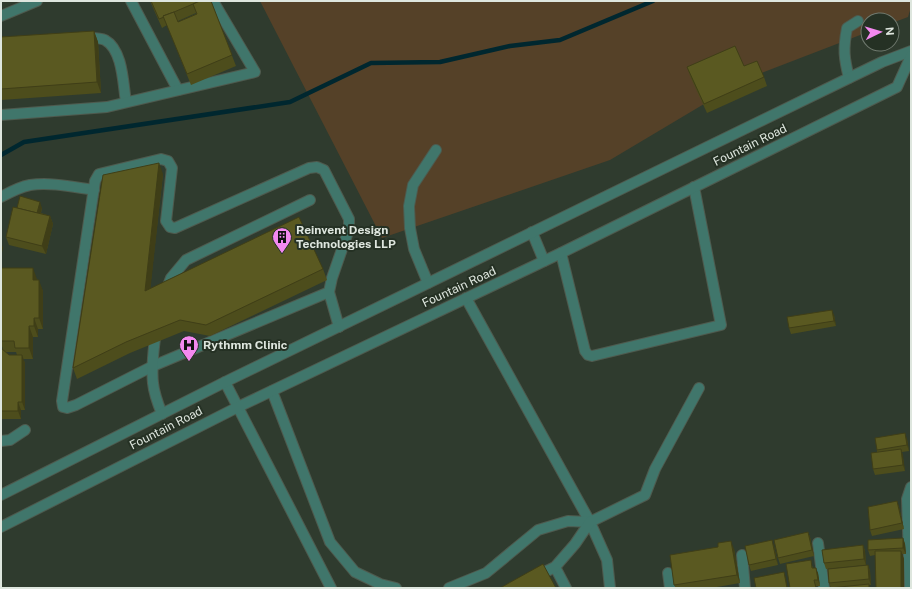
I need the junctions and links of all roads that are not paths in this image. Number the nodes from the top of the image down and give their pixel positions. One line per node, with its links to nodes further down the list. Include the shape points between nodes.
1 (37, 1): 4 (street)
2 (131, 1): 10 (street)
3 (213, 1): 10 (street, via 255,72)
4 (1, 16)
5 (858, 21): 9 (street, via 847,28 845,39 844,57)
6 (70, 38): 11 (street, via 104,40 114,47)
7 (911, 51): 9 (street, Fountain Road)
8 (911, 56): 14 (street, Fountain Road, via 898,87)
9 (849, 78): 18 (street, Fountain Road)
10 (178, 90): 11 (street)
11 (126, 102): 12 (street, via 107,107)
12 (1, 115)
13 (436, 150): 21 (street, via 413,185 409,206 414,249)
14 (694, 187): 19 (street, Fountain Road); 19 (street, via 721,325 588,355)
15 (94, 190): 16 (street, via 30,185); 22 (street, via 95,180 99,174 165,159 172,168 166,221 170,227 175,228 309,168 317,167 324,170 349,219 349,229); 27 (street, via 63,407 76,405)
16 (1, 197)
17 (310, 200): 23 (street, via 186,260 171,278)
18 (532, 232): 20 (street); 21 (street, Fountain Road)
19 (561, 253): 20 (street, Fountain Road)
20 (544, 261): 24 (street, Fountain Road)
21 (428, 283): 26 (street, Fountain Road)
22 (329, 292): 26 (street); 27 (street)
23 (163, 297)
24 (466, 298): 30 (street, Fountain Road); 37 (street)
25 (158, 319): 27 (street)
26 (339, 327): 28 (street, Fountain Road)
27 (152, 366): 32 (street, via 155,395)
28 (225, 382): 31 (street); 32 (street, Fountain Road)
29 (699, 388): 37 (street, via 655,469 645,495)
30 (272, 391): 31 (street, Fountain Road); 44 (street, via 330,542 355,572 380,584)
31 (238, 407): 38 (street, Fountain Road); 43 (street)
32 (162, 414): 36 (street, Fountain Road)
33 (25, 430): 34 (street, via 10,440)
34 (1, 441)
35 (911, 487): 52 (street, via 907,499)
36 (1, 495)
37 (590, 522): 41 (street); 45 (street, via 568,521 538,530 486,573); 48 (street, via 607,560)
38 (1, 527)
39 (818, 542): 51 (street)
40 (742, 555): 50 (street)
41 (555, 567): 46 (street); 47 (street)
42 (668, 574): 49 (street)
43 (331, 588)
44 (396, 588)
45 (449, 588)
46 (512, 588)
47 (566, 588)
48 (610, 588)
49 (670, 588)
50 (745, 588)
51 (824, 588)
52 (910, 588)

